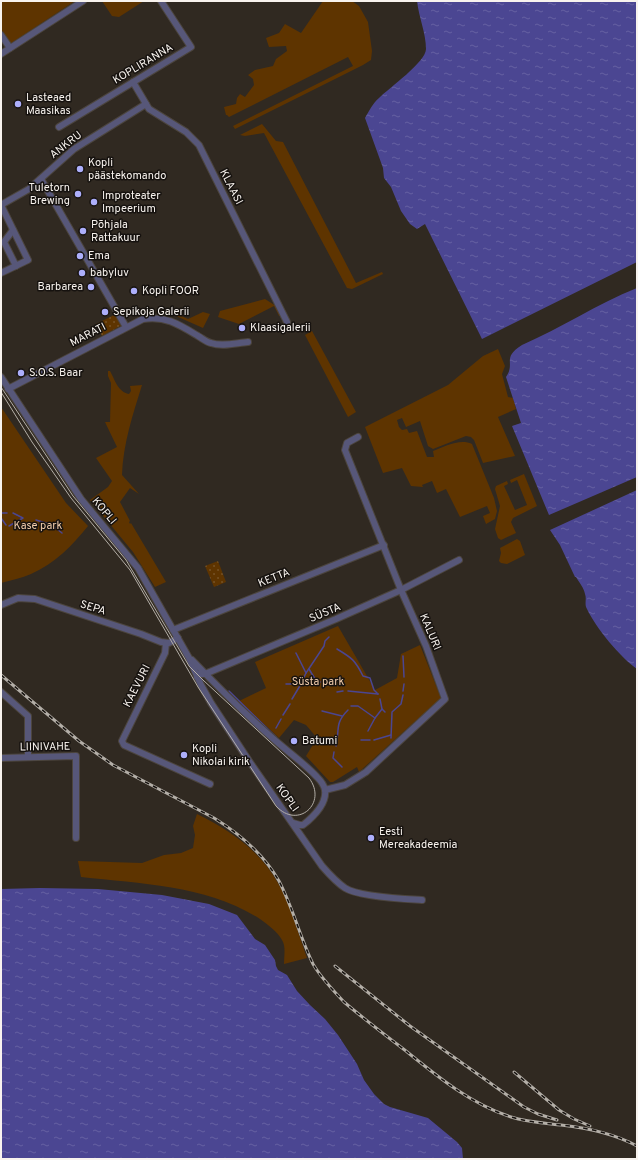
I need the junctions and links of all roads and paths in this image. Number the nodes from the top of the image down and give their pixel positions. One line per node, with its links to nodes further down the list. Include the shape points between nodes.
1 (83, 1): 4 (street)
2 (161, 1): 6 (street, KOPLIRANNA, via 191,47)
3 (1, 35): 4 (street)
4 (10, 48): 5 (street)
5 (1, 54)
6 (133, 82): 7 (street, KLAASI); 8 (street, KOPLIRANNA)
7 (146, 104): 9 (street, ANKRU, via 74,149); 14 (street, KLAASI, via 149,109 186,132 199,145)
8 (59, 127)
9 (41, 179): 10 (street, ANKRU, via 24,193); 15 (street)
10 (1, 205): 11 (street)
11 (13, 230): 12 (street, via 4,242); 12 (street, via 28,260)
12 (16, 266): 13 (street)
13 (1, 273)
14 (287, 322)
15 (126, 327): 16 (street, MARATI, via 154,317 166,319 211,343); 18 (street, MARATI)
16 (248, 342)
17 (1, 377): 18 (street, KOPLI)
18 (8, 389): 24 (street, KOPLI, via 91,512 138,568)
19 (358, 437): 20 (street, KALURI, via 347,443 345,450)
20 (384, 546): 22 (street, KALURI); 24 (street, KETTA)
21 (459, 560): 22 (street, SÜSTA)
22 (401, 590): 28 (street, SÜSTA); 34 (street, KALURI, via 426,646 445,698 366,772 345,785)
23 (1, 605): 26 (street, SEPA, via 18,598 35,599)
24 (173, 630): 25 (street, KOPLI)
25 (178, 638): 26 (street); 27 (street, KOPLI)
26 (166, 643): 33 (street, KAEVURI, via 162,660 122,741 124,745)
27 (189, 658): 28 (street, KOPLI); 29 (street, KOPLI)
28 (205, 674): 29 (street, SÜSTA, via 199,674); 34 (street, KOPLI, via 269,736 318,778)
29 (197, 677): 36 (street, KOPLI, via 221,719)
30 (1, 692): 31 (street, via 28,716)
31 (28, 757): 32 (street, LIINIVAHE); 37 (street, LIINIVAHE, via 76,756)
32 (1, 758)
33 (210, 784)
34 (325, 790): 35 (street, KOPLI, via 321,806)
35 (307, 822): 36 (street, KOPLI, via 300,826); 38 (street, via 304,834)
36 (293, 823): 38 (street)
37 (76, 838)
38 (311, 850): 39 (street, via 333,878 356,893)
39 (422, 900)

